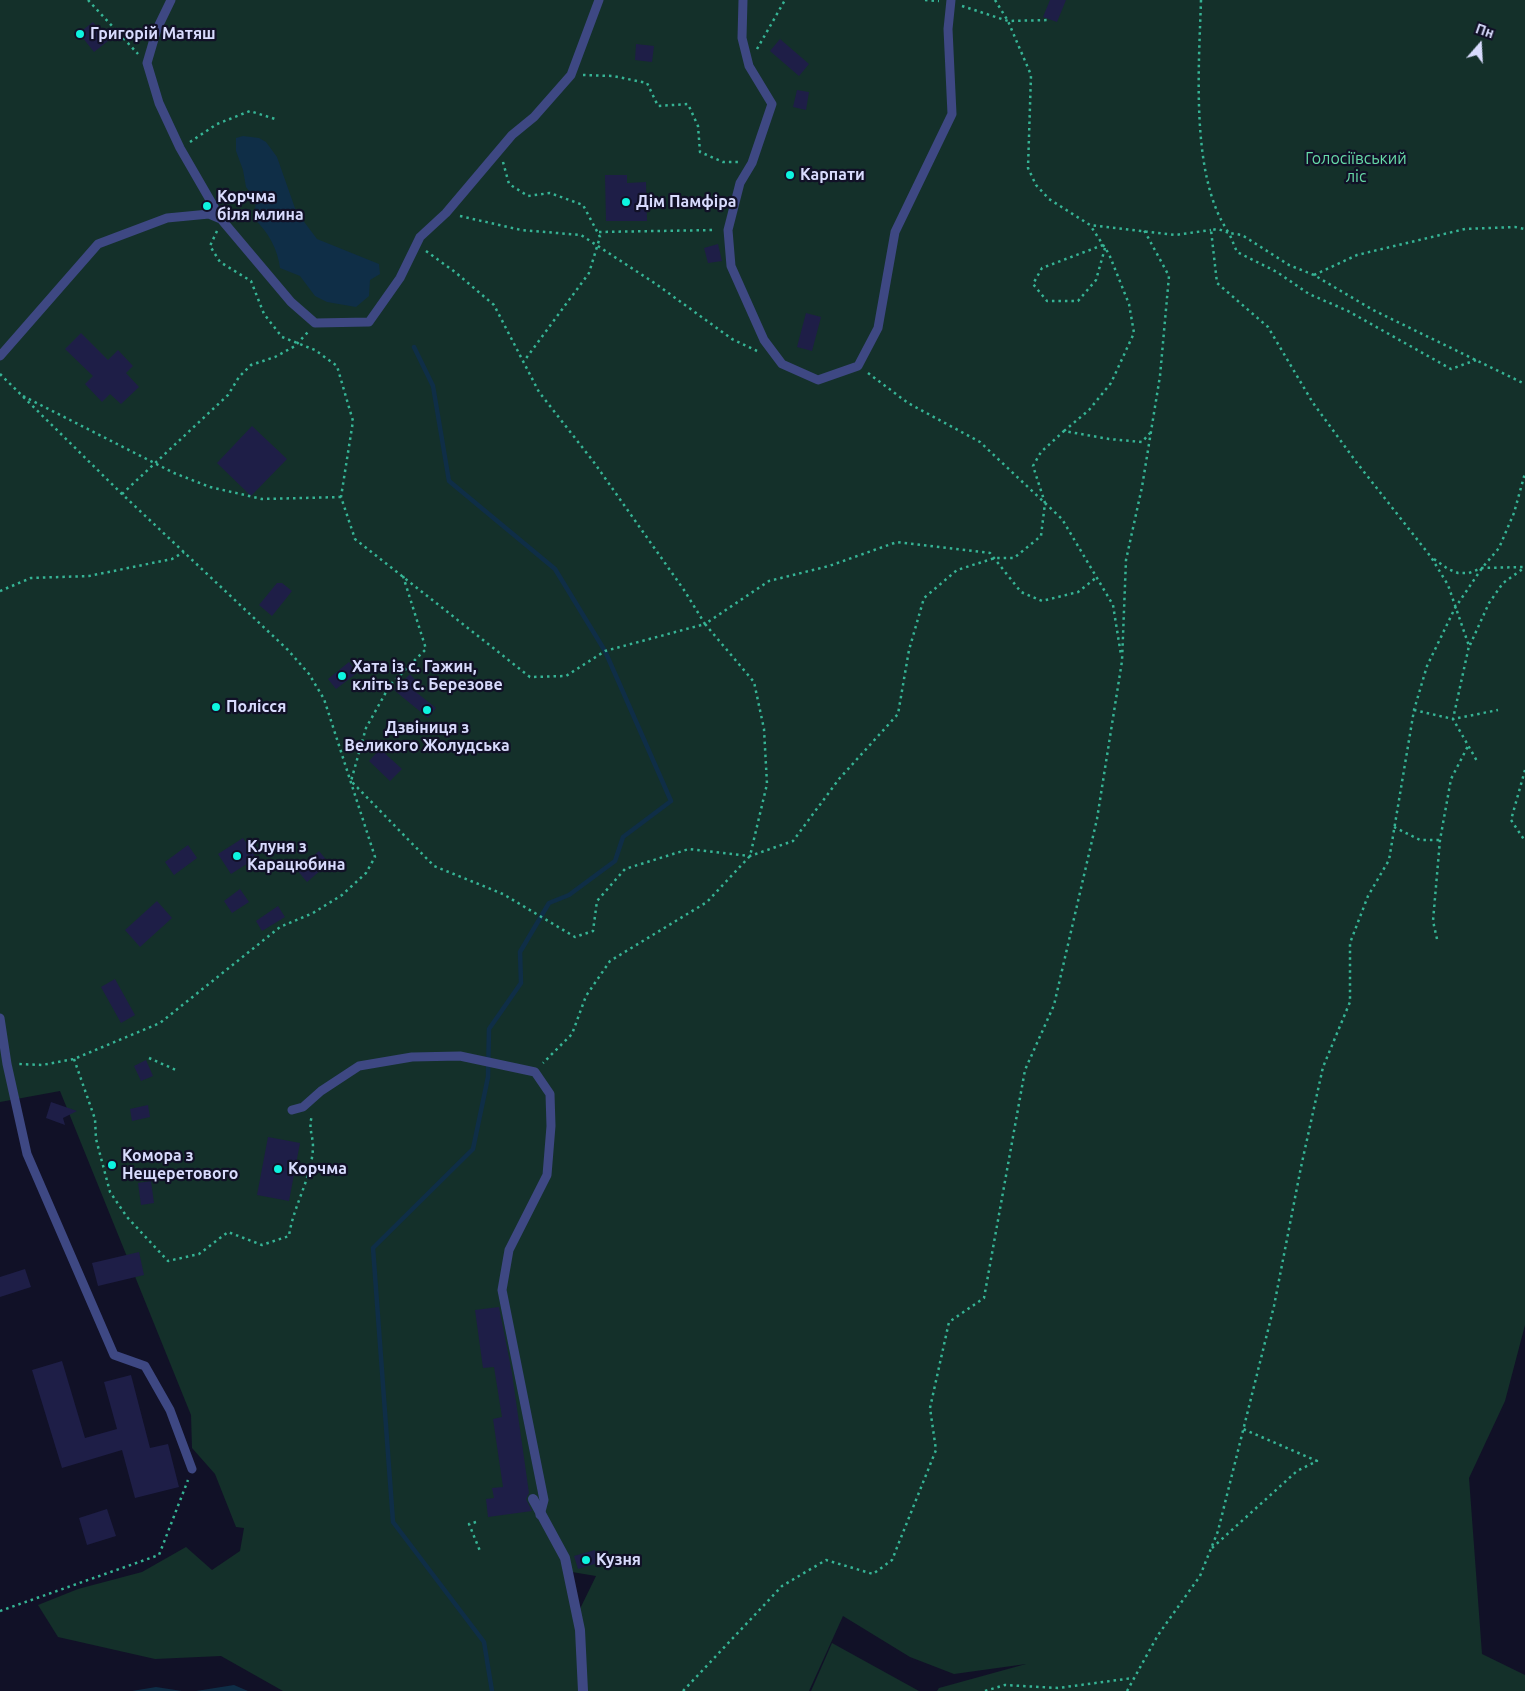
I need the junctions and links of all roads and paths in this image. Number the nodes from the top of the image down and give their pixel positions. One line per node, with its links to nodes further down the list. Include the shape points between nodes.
1 (88, 0): 12 (path)
2 (171, 0): 12 (lane, via 157,29)
3 (599, 0): 14 (lane)
4 (743, 0): 13 (lane, via 742,38)
5 (785, 0): 13 (path)
6 (925, 0): 9 (path)
7 (995, 0): 11 (path)
8 (1201, 0): 27 (path, via 1199,116 1209,191 1219,218)
9 (950, 1): 11 (path); 38 (lane, via 952,114 895,232 878,328)
10 (1050, 20): 11 (path)
11 (1008, 22): 21 (path, via 1031,75 1028,168 1049,199)
12 (147, 63): 16 (lane, via 159,103)
13 (749, 66): 18 (lane, via 772,104)
14 (571, 75): 18 (path, via 613,76 647,83 658,106 688,104 698,126 700,152 723,162); 19 (lane, via 534,118 512,135)
15 (275, 119): 16 (path, via 250,110 216,124)
16 (180, 148): 20 (lane)
17 (502, 158): 26 (path, via 509,184 528,196 550,194 583,205)
18 (752, 163): 23 (lane, via 740,183)
19 (446, 213): 28 (lane, via 420,237); 29 (path, via 521,230 581,235)
20 (223, 221): 32 (lane, via 291,302); 33 (path, via 210,246 220,262 251,281 264,314 282,337); 34 (lane, via 209,214 167,218 98,244)
21 (1090, 225): 24 (path); 30 (path)
22 (1525, 229): 31 (path, via 1465,229 1356,255)
23 (728, 230): 26 (path); 37 (lane, via 731,266 764,340)
24 (1144, 230): 25 (path, via 1175,234); 43 (path, via 1169,276 1160,376)
25 (1211, 230): 27 (path); 50 (path, via 1217,283 1268,328 1313,403)
26 (599, 232): 29 (path)
27 (1229, 233): 31 (path, via 1242,235 1289,265); 35 (path, via 1237,252 1276,272 1308,294 1348,311 1451,369)
28 (417, 244): 32 (lane, via 400,278 369,322); 36 (path, via 494,305)
29 (598, 245): 36 (path, via 589,273); 37 (path, via 732,339)
30 (1104, 246): 30 (path, via 1096,280 1078,301 1047,301 1033,284 1042,268); 42 (path, via 1129,304 1134,333 1111,383 1089,410)
31 (1314, 275): 35 (path, via 1373,310)
32 (315, 323): 33 (path)
33 (298, 343): 44 (path, via 275,357 252,365 239,377 228,395); 47 (path, via 315,350 337,366 353,421)
34 (0, 356)
35 (1476, 360): 40 (path)
36 (524, 361): 58 (path, via 539,392 599,469)
37 (782, 364): 38 (lane, via 818,380)
38 (858, 366): 48 (path, via 908,403 980,442)
39 (0, 374): 41 (path)
40 (1525, 384)
41 (20, 394): 44 (path); 46 (path)
42 (1064, 431): 43 (path, via 1142,442); 48 (path, via 1041,452 1033,466)
43 (1151, 432): 60 (path, via 1126,560)
44 (155, 463): 46 (path); 47 (path, via 210,487 262,499)
45 (1525, 473): 53 (path, via 1499,548)
46 (122, 494): 49 (path)
47 (342, 497): 54 (path, via 356,539)
48 (1045, 503): 51 (path, via 1041,536 1014,558); 55 (path, via 1062,519)
49 (184, 552): 56 (path, via 172,559 89,576 31,578); 67 (path, via 288,650 309,674 324,699)
50 (1431, 557): 53 (path, via 1448,570 1458,573); 57 (path, via 1448,585)
51 (995, 558): 55 (path, via 1021,592 1042,600 1078,592); 58 (path, via 990,553 897,542 829,566 769,581); 71 (path, via 958,570 924,598 909,650 898,714 839,779 792,841)
52 (1525, 567): 53 (path); 59 (path, via 1502,583)
53 (1482, 568): 57 (path)
54 (403, 576): 58 (path, via 530,678 566,676 606,651); 67 (path, via 426,649 390,685 366,728)
55 (1097, 577): 60 (path, via 1114,606)
56 (0, 591)
57 (1455, 608): 59 (path); 61 (path, via 1427,666)
58 (705, 624): 71 (path, via 754,682 764,729 767,784)
59 (1469, 646): 63 (path)
60 (1122, 661): 91 (path, via 1097,820 1054,1005 1025,1070 984,1298 949,1322 930,1408 936,1450 892,1560 873,1574 826,1560 782,1586)
61 (1414, 710): 63 (path); 68 (path)
62 (1498, 710): 63 (path)
63 (1453, 719): 64 (path)
64 (1468, 746): 65 (path); 69 (path, via 1451,780)
65 (1477, 761)
66 (1525, 770): 70 (path, via 1511,820)
67 (351, 781): 71 (path, via 434,866 503,894 575,937 593,931 597,901 626,869 689,849); 75 (path, via 375,857 366,873 327,905 280,928 160,1023)
68 (1394, 827): 69 (path, via 1420,840); 81 (path, via 1389,860 1368,896 1350,943 1350,1002 1324,1067 1274,1306)
69 (1440, 840): 72 (path, via 1433,921)
70 (1525, 841)
71 (750, 856): 78 (path, via 707,902 610,960 586,996 572,1034)
72 (1437, 939)
73 (0, 1018): 76 (lane)
74 (150, 1058): 77 (path)
75 (74, 1059): 76 (path, via 42,1065); 79 (path, via 96,1119 96,1139 110,1192 127,1217 168,1261 199,1254 228,1232 262,1245 290,1236 292,1218 303,1193 313,1146 309,1124)
76 (6, 1064): 82 (lane, via 27,1154 114,1355 145,1366 170,1410)
77 (176, 1070)
78 (535, 1072): 79 (lane, via 460,1056 412,1058 359,1066); 84 (lane, via 550,1094 547,1174 508,1250 502,1290 544,1500)
79 (321, 1091): 80 (lane, via 302,1107)
80 (292, 1110)
81 (1243, 1429): 86 (path); 86 (path, via 1317,1461 1297,1471)
82 (192, 1469): 88 (path, via 159,1555)
83 (533, 1499): 84 (street)
84 (540, 1515): 90 (street, via 565,1558 580,1630)
85 (476, 1522): 87 (path, via 468,1524)
86 (1211, 1549): 89 (path, via 1200,1576 1158,1635)
87 (480, 1551)
88 (0, 1611)
89 (1134, 1678): 92 (path, via 1058,1688 1005,1685); 93 (path)
90 (583, 1691)
91 (683, 1691)
92 (984, 1691)
93 (1126, 1691)

